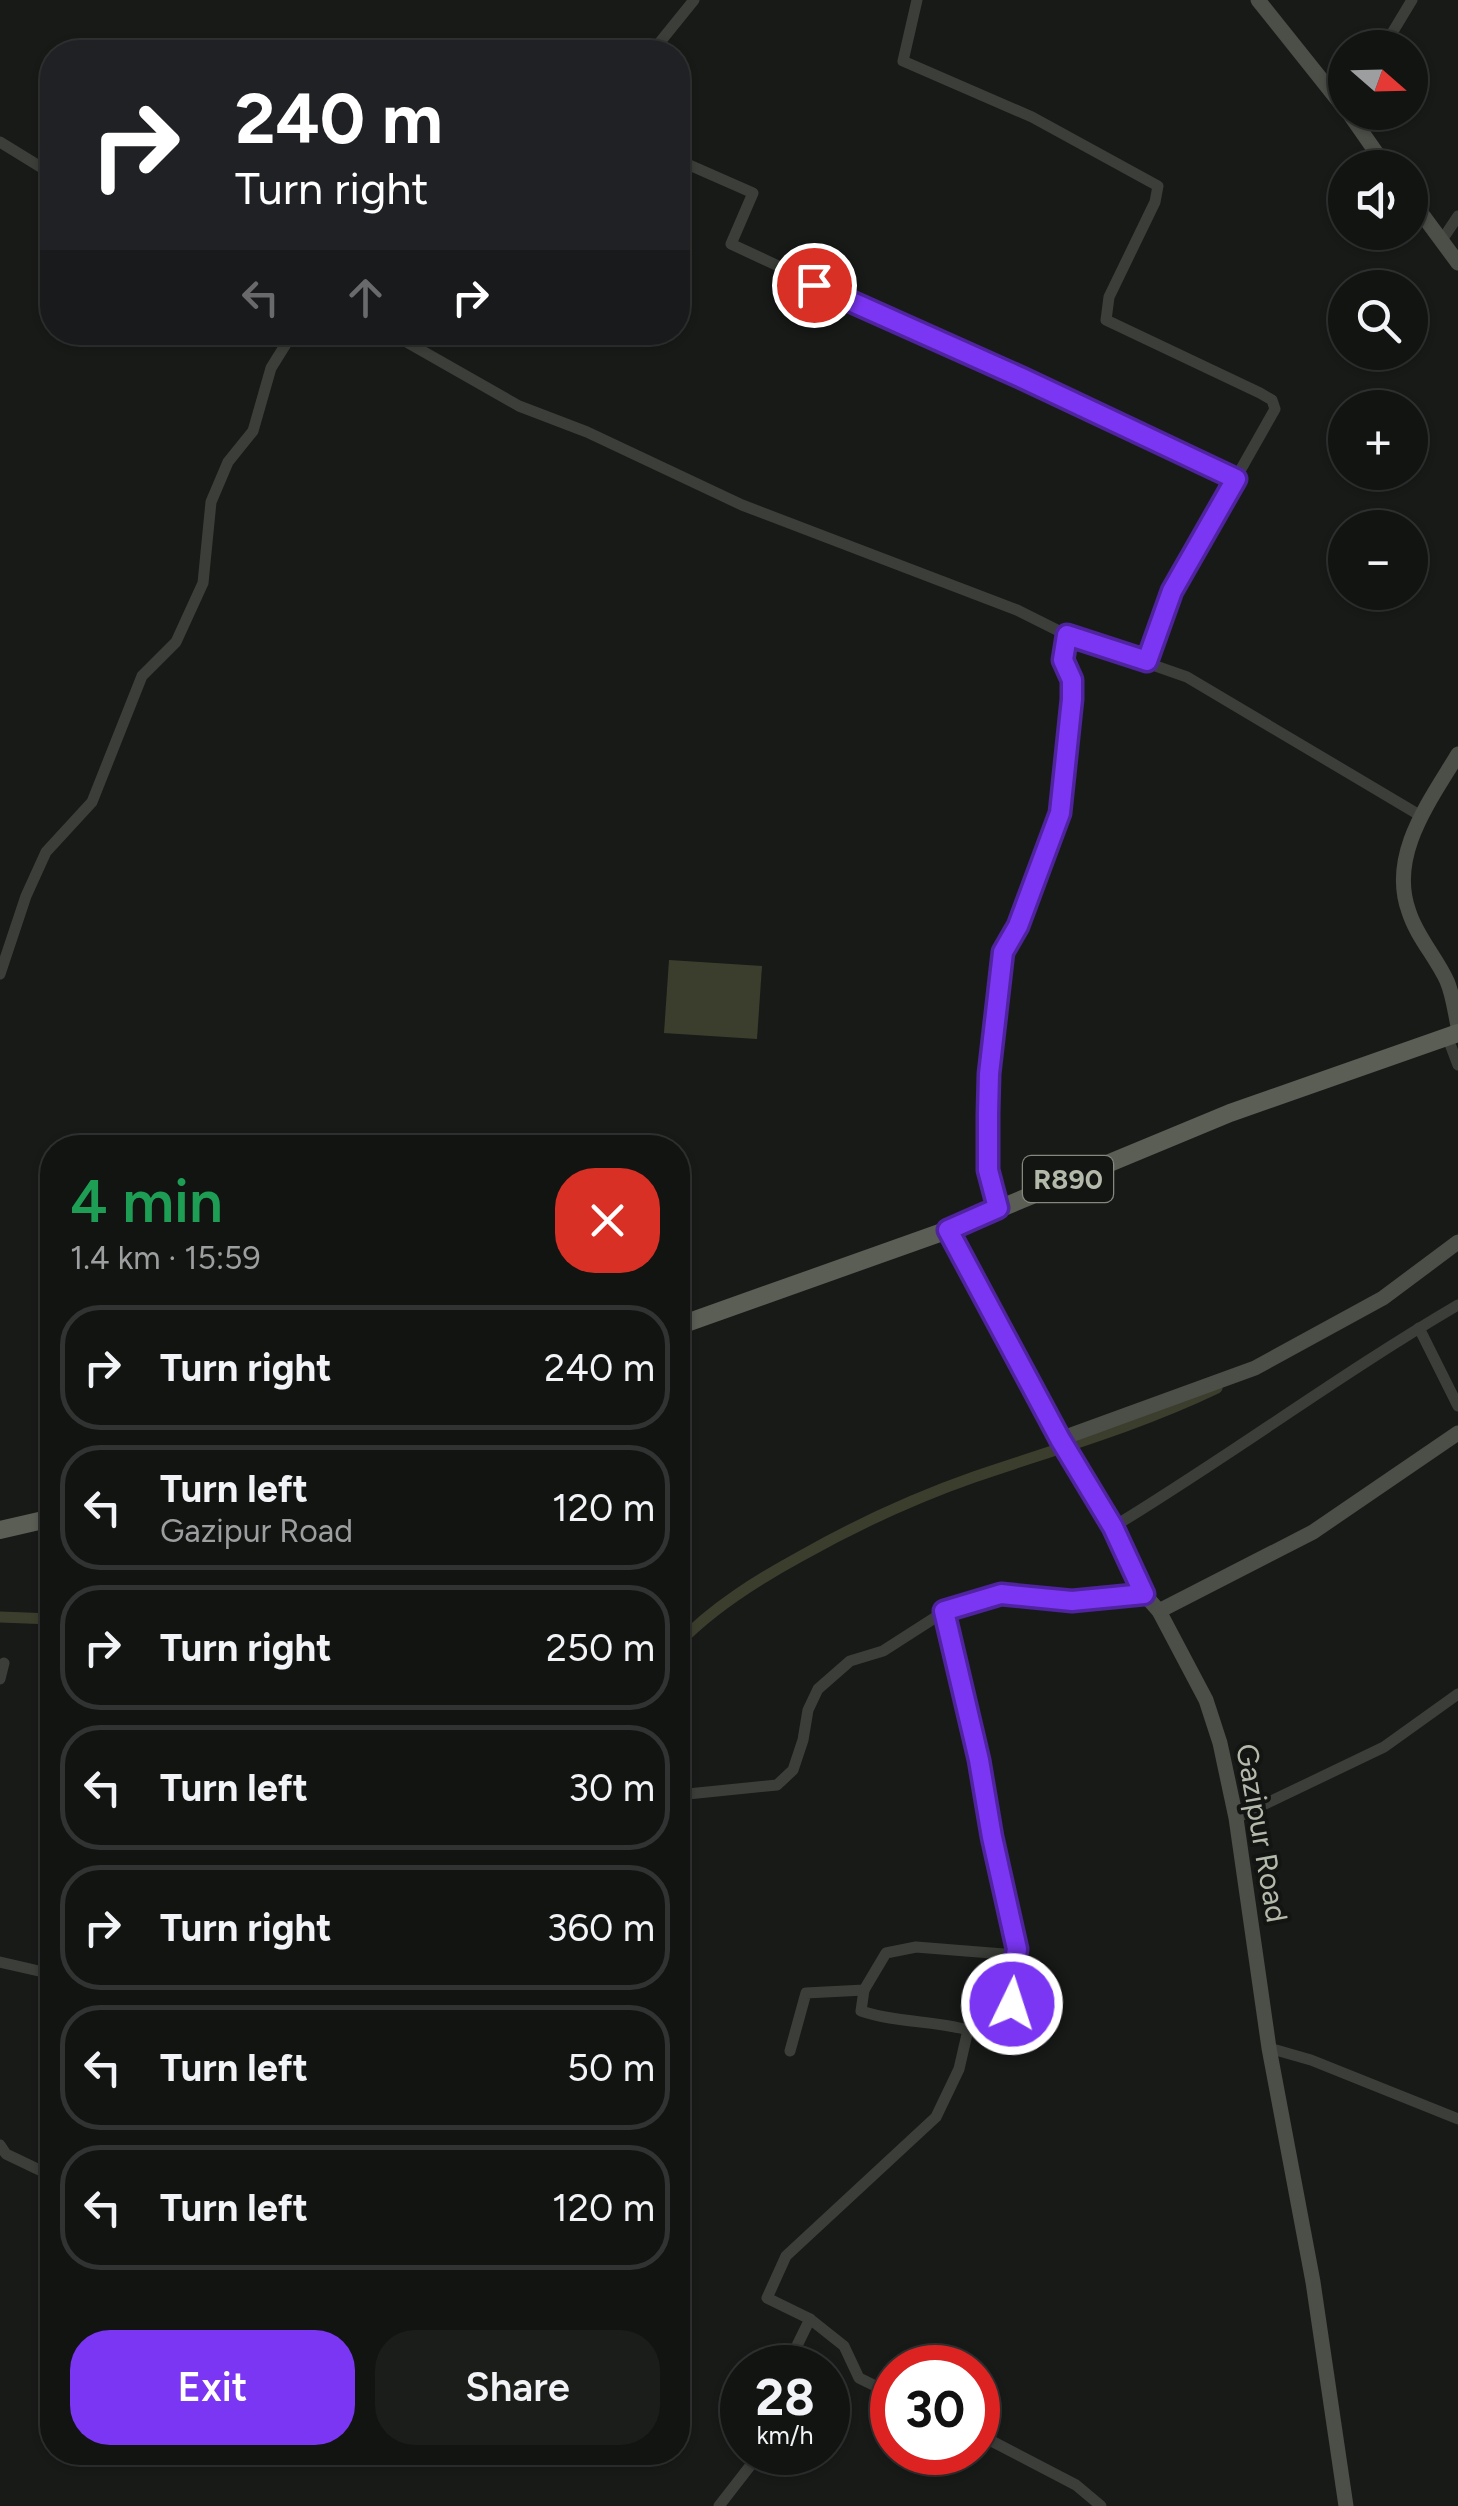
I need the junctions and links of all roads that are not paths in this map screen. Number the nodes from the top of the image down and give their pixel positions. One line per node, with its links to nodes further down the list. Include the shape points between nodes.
1 (694, 0): 6 (street)
2 (917, 0): 17 (street, via 903,61 1032,117 1158,186 1109,297 1106,320 1272,400 1275,409)
3 (1258, 0): 7 (street)
4 (1412, 0): 5 (street)
5 (1394, 30)
6 (662, 40)
7 (1328, 88)
8 (0, 142): 10 (street)
9 (690, 165): 17 (street, via 753,193 731,244)
10 (40, 167)
11 (1458, 216): 13 (street)
12 (1428, 222): 13 (street)
13 (1442, 240): 14 (street)
14 (1458, 263)
15 (286, 345): 22 (street, via 271,368 254,431 228,462 210,502 202,583 176,642 142,676 92,802 46,852)
16 (412, 345): 18 (street, via 533,412 742,505 1018,610)
17 (1236, 479): 19 (street, via 1172,591)
18 (1067, 635): 19 (street); 25 (street, via 1063,660 1072,699 1060,813 1003,952 988,1114 988,1170)
19 (1147, 661): 21 (street, via 1206,686)
20 (1458, 754): 21 (street)
21 (1421, 816): 23 (street, via 1406,851 1404,895 1448,985)
22 (0, 974)
23 (1454, 1032): 24 (street); 25 (main road, R890, via 1230,1113)
24 (1458, 1065)
25 (998, 1208): 26 (main road, R890)
26 (948, 1230): 29 (main road, R890); 33 (street, Gazipur Road)
27 (1458, 1242): 33 (street, via 1384,1298 1255,1368)
28 (1458, 1305): 30 (street)
29 (690, 1322)
30 (1419, 1328): 31 (street); 35 (street)
31 (1458, 1406)
32 (1458, 1432): 39 (street, via 1313,1532)
33 (1060, 1439): 35 (street, Gazipur Road)
34 (40, 1521): 36 (main road)
35 (1113, 1527): 37 (street, Gazipur Road)
36 (0, 1530)
37 (1144, 1594): 38 (street, via 1072,1601 1001,1594); 39 (street, Gazipur Road)
38 (944, 1611): 43 (street, via 882,1651 850,1661 818,1690 793,1770 777,1785); 45 (street)
39 (1159, 1611): 44 (street, Gazipur Road, via 1206,1700)
40 (4, 1663): 41 (street)
41 (0, 1680)
42 (1458, 1694): 44 (street, via 1384,1747)
43 (690, 1794)
44 (1236, 1818): 50 (street, Gazipur Road)
45 (1016, 1956): 48 (street, via 916,1947 886,1954); 49 (street)
46 (0, 1962): 47 (street)
47 (40, 1971)
48 (864, 1990): 51 (street, via 806,1993); 55 (street, via 861,2011 968,2030 936,2117 786,2256 766,2298)
49 (1012, 2004)
50 (1270, 2048): 52 (street); 62 (street, Gazipur Road)
51 (790, 2050)
52 (1458, 2119)
53 (0, 2145): 54 (street)
54 (40, 2170)
55 (810, 2318): 56 (street); 57 (street, via 844,2346 858,2378)
56 (797, 2345)
57 (870, 2384)
58 (1000, 2445): 61 (street, via 1076,2485)
59 (743, 2475): 60 (street)
60 (719, 2506)
61 (1101, 2506)
62 (1346, 2506)

